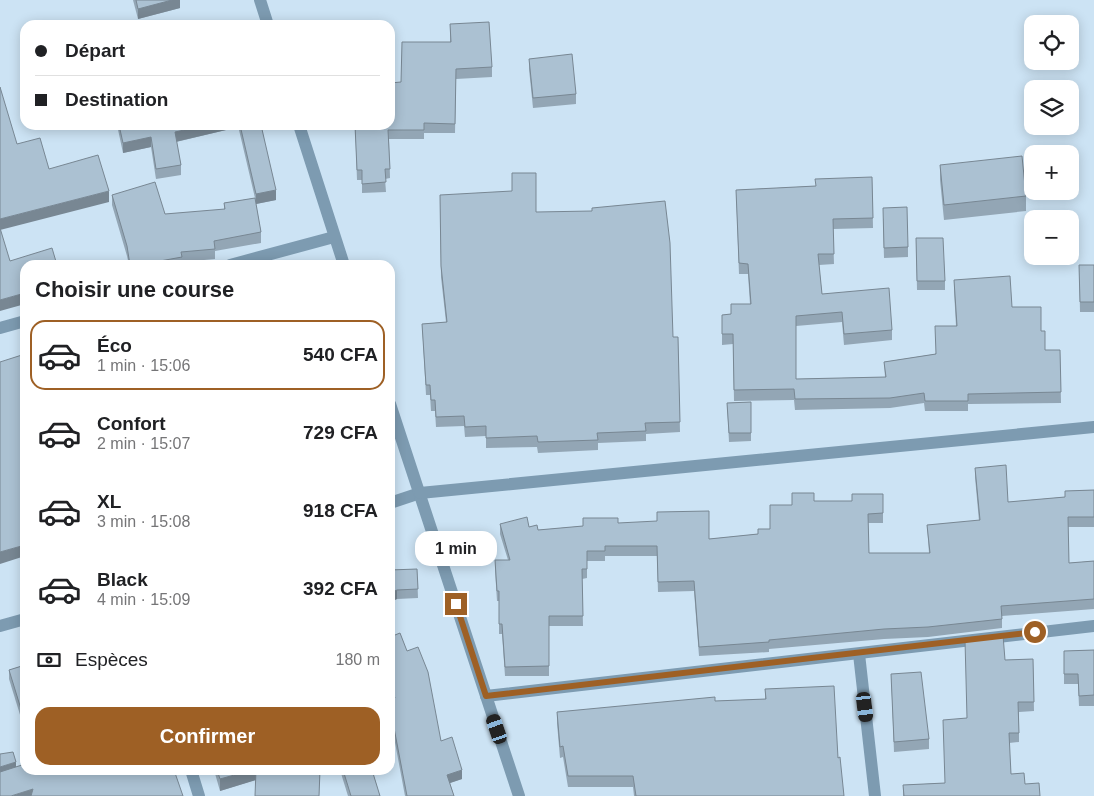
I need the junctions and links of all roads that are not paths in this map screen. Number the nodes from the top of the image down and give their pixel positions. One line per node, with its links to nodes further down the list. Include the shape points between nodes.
1 (260, 0): 2 (street)
2 (266, 20)
3 (301, 130): 4 (street)
4 (334, 236): 5 (street); 6 (street)
5 (248, 260)
6 (342, 260)
7 (20, 322): 8 (street)
8 (0, 328)
9 (395, 419): 11 (street)
10 (1094, 427): 11 (street)
11 (420, 493): 12 (street); 17 (street)
12 (395, 501)
13 (20, 620): 14 (street)
14 (0, 626)
15 (1094, 626): 16 (street)
16 (859, 654): 17 (street); 21 (street)
17 (486, 696): 20 (street)
18 (193, 775): 19 (street)
19 (199, 796)
20 (520, 796)
21 (875, 796)

